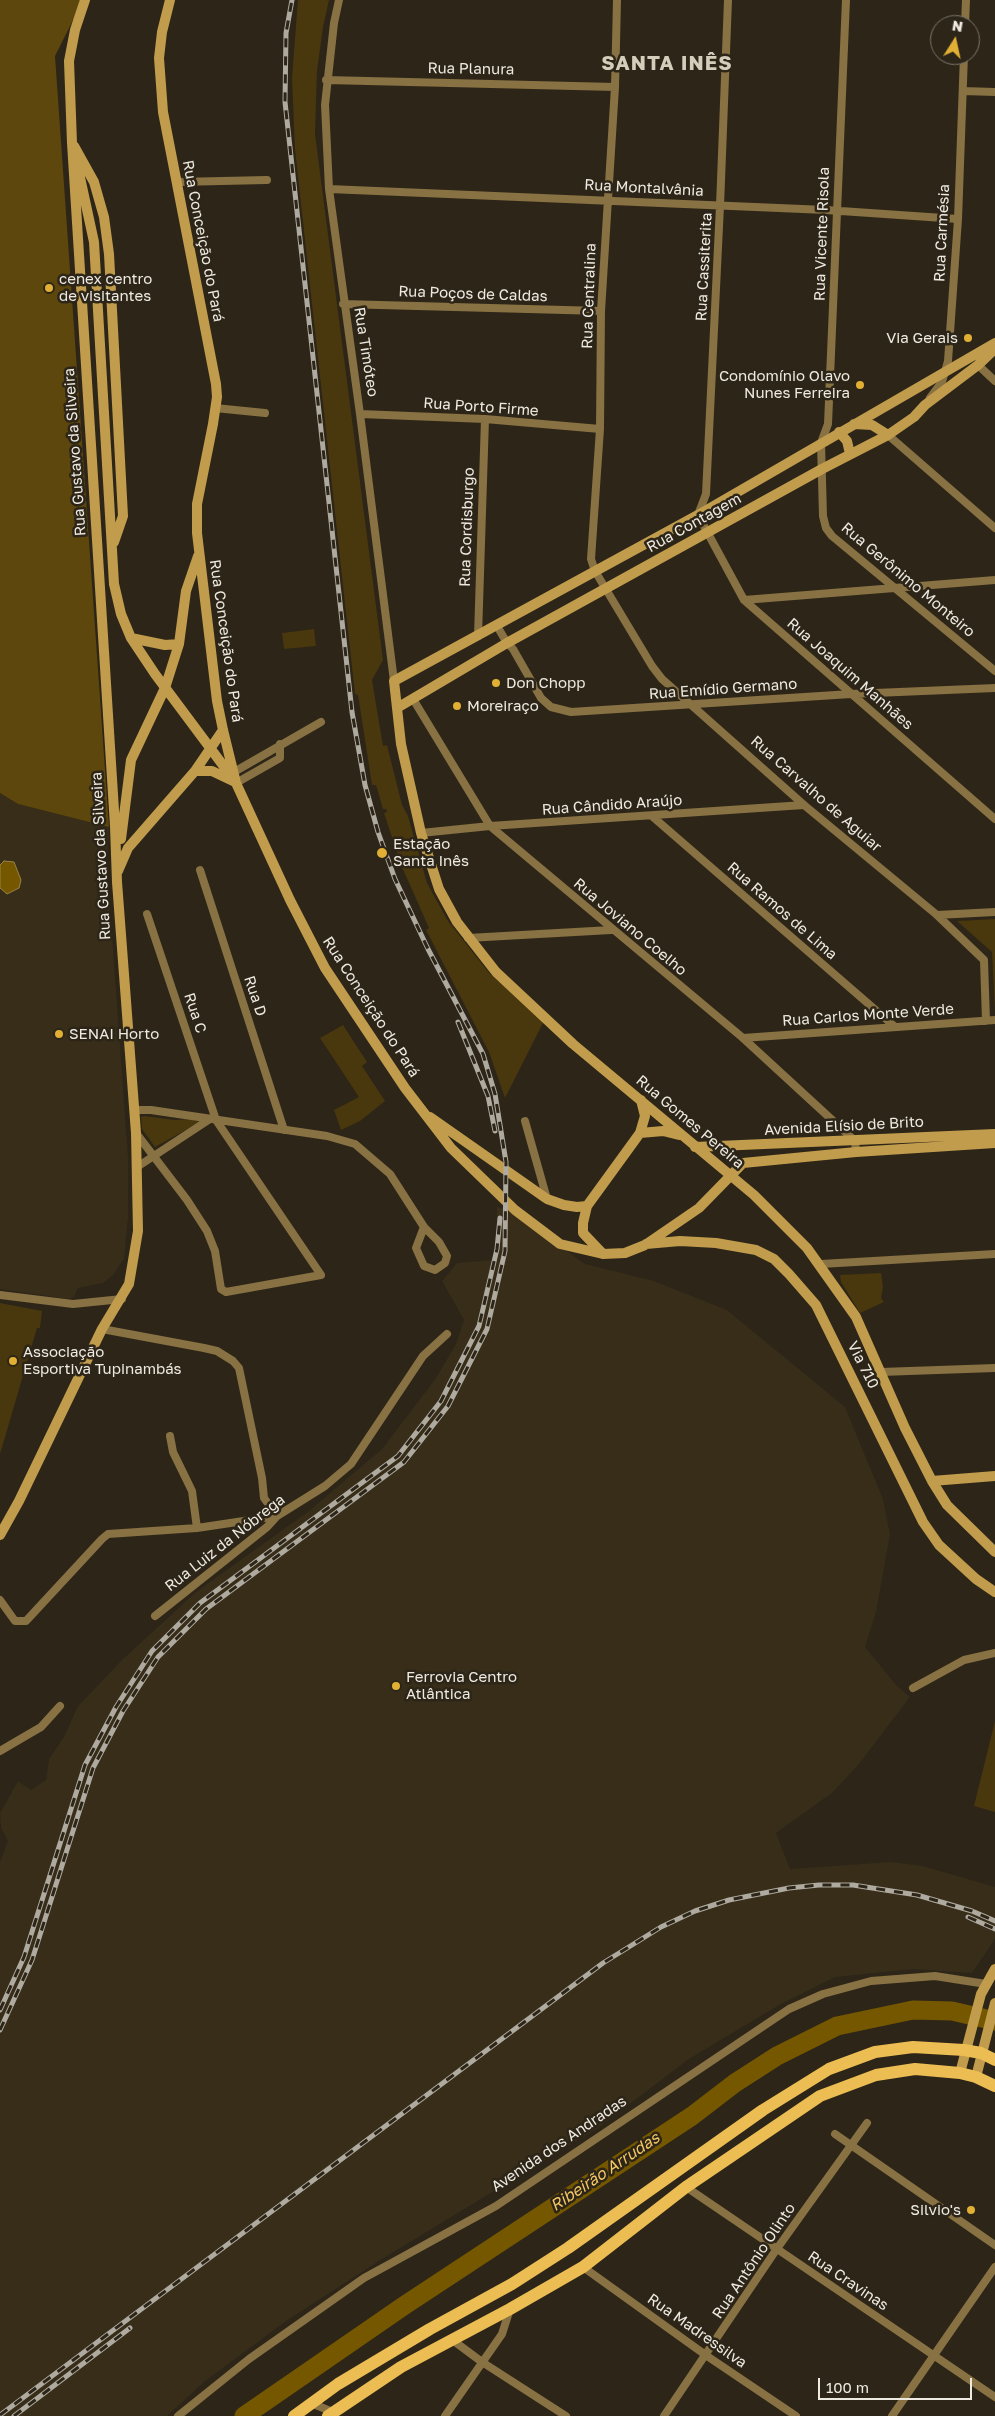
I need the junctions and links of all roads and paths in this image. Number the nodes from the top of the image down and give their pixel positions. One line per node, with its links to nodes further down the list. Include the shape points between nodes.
1 (85, 0): 14 (main road, Rua Gustavo da Silveira, via 69,61)
2 (170, 0): 16 (main road, Rua Conceição do Pará, via 162,32 160,85)
3 (339, 0): 10 (street, Rua Timóteo)
4 (618, 0): 11 (street, Rua Centralina)
5 (728, 0): 19 (street, Rua Cassiterita)
6 (846, 0): 20 (street, Rua Vicente Risola)
7 (966, 0): 8 (street)
8 (965, 15)
9 (964, 65): 12 (street, Rua Carmésia)
10 (326, 80): 11 (street, Rua Planura); 17 (street, Rua Timóteo)
11 (615, 87): 18 (street, Rua Centralina)
12 (963, 91): 13 (street); 21 (street, Rua Carmésia)
13 (995, 92)
14 (72, 143): 44 (main road, Rua Gustavo da Silveira, via 94,242); 44 (main road, via 94,182 104,217 109,254 123,516); 77 (main road, Rua Gustavo da Silveira)
15 (267, 180): 16 (street)
16 (177, 182): 30 (main road, Rua Conceição do Pará, via 216,384)
17 (329, 189): 18 (street, Rua Montalvânia); 22 (street, Rua Timóteo)
18 (607, 199): 19 (street, Rua Montalvânia); 23 (street, Rua Centralina)
19 (720, 206): 20 (street, Rua Montalvânia); 41 (street, Rua Cassiterita, via 706,494)
20 (836, 210): 21 (street, Rua Montalvânia); 38 (street, Rua Vicente Risola, via 828,424)
21 (958, 219): 27 (street, Rua Carmésia)
22 (343, 304): 23 (street, Rua Poços de Caldas); 32 (street, Rua Timóteo)
23 (601, 312): 35 (street, Rua Centralina)
24 (995, 344): 27 (main road, Rua Contagem)
25 (995, 349): 26 (main road, Rua Contagem)
26 (978, 365): 28 (street); 29 (main road, Rua Contagem)
27 (945, 371): 29 (street, Rua Carmésia, via 942,382); 34 (main road, Rua Contagem)
28 (995, 381)
29 (925, 405): 37 (main road, Rua Contagem)
30 (215, 408): 31 (street); 45 (main road, Rua Conceição do Pará, via 197,504)
31 (264, 412)
32 (360, 414): 33 (street, Rua Porto Firme); 57 (street, Rua Timóteo)
33 (485, 420): 35 (street, Rua Porto Firme); 52 (street, Rua Cordisburgo)
34 (854, 424): 36 (main road, Rua Contagem); 37 (main road, via 872,425)
35 (600, 429): 46 (street, Rua Centralina, via 591,559)
36 (839, 432): 38 (main road, Rua Contagem); 39 (main road, via 847,441)
37 (888, 435): 39 (main road, Rua Contagem); 42 (street)
38 (821, 443): 40 (street, Rua Vicente Risola); 41 (main road, Rua Contagem)
39 (850, 454): 40 (main road, Rua Contagem)
40 (822, 469): 43 (main road, Rua Contagem); 48 (street, Rua Gerônimo Monteiro, via 826,528)
41 (698, 515): 43 (street); 46 (main road, Rua Contagem)
42 (995, 528)
43 (708, 532): 49 (main road, Rua Contagem); 50 (street, Rua Joaquim Manhães)
44 (112, 546): 53 (main road, Rua Gustavo da Silveira, via 114,584)
45 (199, 552): 54 (main road, via 186,591); 65 (main road, Rua Conceição do Pará)
46 (595, 571): 49 (street, Rua Centralina); 51 (main road, Rua Contagem)
47 (995, 580): 48 (street)
48 (896, 587): 50 (street); 56 (street, Rua Gerônimo Monteiro)
49 (606, 590): 55 (main road, Rua Contagem); 62 (street, Rua Carvalho de Aguiar, via 652,666)
50 (744, 600): 60 (street, Rua Joaquim Manhães)
51 (497, 626): 52 (main road, Rua Contagem); 55 (street, Rua Emídio Germano)
52 (478, 636): 57 (main road, Rua Contagem)
53 (131, 638): 54 (main road, via 165,645); 58 (main road, Rua Gustavo da Silveira)
54 (179, 644): 58 (main road)
55 (507, 644): 61 (main road, Rua Contagem); 62 (street, Rua Emídio Germano, via 513,648 541,698 551,707 571,712)
56 (995, 671)
57 (394, 681): 63 (main road, Rua Timóteo)
58 (165, 688): 67 (main road, Rua Gustavo da Silveira); 77 (main road, via 131,760)
59 (995, 688): 60 (street, Rua Emídio Germano)
60 (851, 694): 62 (street, Rua Emídio Germano); 73 (street, Rua Joaquim Manhães)
61 (413, 699): 63 (main road, Rua Contagem); 74 (street, Rua Joviano Coelho)
62 (693, 705): 71 (street, Rua Carvalho de Aguiar)
63 (397, 708): 75 (main road, Rua Gomes Pereira, via 401,744)
64 (321, 722): 66 (street)
65 (223, 730): 67 (main road); 69 (main road, Rua Conceição do Pará)
66 (280, 744): 69 (street); 70 (street, via 280,758)
67 (211, 750): 68 (main road); 70 (main road, Rua Gustavo da Silveira)
68 (195, 771): 70 (main road, via 212,771); 77 (main road, via 139,833 128,848)
69 (234, 772): 70 (main road, Rua Conceição do Pará)
70 (236, 783): 89 (main road, Rua Conceição do Pará, via 325,968)
71 (804, 805): 72 (street, Rua Cândido Araújo); 80 (street, Rua Carvalho de Aguiar)
72 (653, 817): 74 (street, Rua Cândido Araújo); 85 (street, Rua Ramos de Lima)
73 (995, 819)
74 (490, 826): 75 (street, Rua Cândido Araújo); 81 (street, Rua Joviano Coelho)
75 (421, 833): 82 (main road, Rua Gomes Pereira, via 443,898)
76 (200, 870): 92 (street, Rua D)
77 (117, 875): 88 (main road, Rua Gustavo da Silveira)
78 (995, 912): 80 (street)
79 (147, 914): 90 (street, Rua C)
80 (937, 915): 83 (street, Rua Carvalho de Aguiar, via 984,960)
81 (612, 930): 82 (street); 86 (street, Rua Joviano Coelho)
82 (468, 938): 87 (main road, Rua Gomes Pereira, via 503,979 573,1044)
83 (986, 1020): 84 (street, Rua Carlos Monte Verde); 85 (street, Rua Carlos Monte Verde)
84 (995, 1020)
85 (894, 1026): 86 (street, Rua Carlos Monte Verde)
86 (743, 1038): 97 (street, Rua Joviano Coelho)
87 (640, 1099): 94 (main road, via 645,1116); 96 (main road, Rua Gomes Pereira)
88 (134, 1110): 90 (street); 93 (main road, Rua Gustavo da Silveira)
89 (423, 1113): 104 (main road); 108 (main road, Rua Conceição do Pará, via 451,1148 515,1210 560,1244)
90 (213, 1120): 92 (street); 101 (street); 101 (street, Rua C, via 321,1274 226,1292 221,1289 215,1251 207,1231)
91 (525, 1121): 104 (street)
92 (284, 1130): 106 (street, via 355,1144 390,1174)
93 (136, 1133): 101 (street); 102 (main road, Rua Gustavo da Silveira)
94 (640, 1133): 96 (main road, via 663,1131); 105 (main road)
95 (995, 1134): 97 (main road, Avenida Elísio de Brito)
96 (682, 1136): 99 (main road, Rua Gomes Pereira)
97 (855, 1141): 99 (main road, Avenida Elísio de Brito); 100 (street)
98 (995, 1143): 100 (main road, Avenida Elísio de Brito)
99 (695, 1147): 103 (main road, Rua Gomes Pereira)
100 (856, 1152): 103 (main road, Avenida Elísio de Brito, via 743,1163)
101 (154, 1156): 102 (street)
102 (136, 1167): 112 (main road, Rua Gustavo da Silveira, via 138,1231 129,1284)
103 (730, 1175): 107 (main road, Avenida Elísio de Brito, via 699,1208); 110 (main road, Rua Gomes Pereira)
104 (547, 1199): 105 (main road, via 564,1205)
105 (588, 1206): 108 (main road, via 583,1233)
106 (424, 1227): 106 (street, via 416,1248 417,1255 424,1266 434,1270 445,1263 447,1256)
107 (645, 1244): 108 (main road, via 625,1253); 124 (main road, Via 710, via 716,1243 756,1250 789,1274 816,1305 923,1522 938,1545)
108 (603, 1254)
109 (995, 1254): 110 (street)
110 (820, 1264): 116 (main road, Rua Gomes Pereira, via 856,1317)
111 (0, 1295): 112 (street, via 73,1304)
112 (122, 1299): 113 (main road, Rua Gustavo da Silveira)
113 (102, 1329): 120 (street, via 217,1351 233,1360 238,1368 264,1498); 122 (main road, Rua Gustavo da Silveira)
114 (447, 1334): 120 (street, Rua Luiz da Nóbrega, via 422,1356 351,1464 325,1486)
115 (995, 1368): 116 (street)
116 (881, 1372): 119 (main road, Rua Gomes Pereira, via 904,1428)
117 (170, 1436): 121 (street, via 173,1452 192,1491)
118 (993, 1474): 119 (main road)
119 (932, 1481): 123 (main road, Rua Gomes Pereira, via 947,1505)
120 (277, 1516): 121 (street); 126 (street, Rua Luiz da Nóbrega, via 267,1528)
121 (196, 1528): 125 (street, via 105,1536 23,1622 12,1617)
122 (0, 1535)
123 (995, 1552)
124 (995, 1592)
125 (0, 1600)
126 (155, 1616)
127 (995, 1653): 128 (street, via 964,1660)
128 (913, 1688)
129 (60, 1706): 130 (street, via 41,1727)
130 (0, 1751)
131 (995, 1969): 132 (main road)
132 (986, 1984): 134 (main road); 156 (street, Avenida dos Andradas, via 935,1976 881,1980 843,1988 789,2009 496,2206 364,2278 249,2359)
133 (995, 2003): 135 (main road)
134 (966, 2045): 135 (main road); 137 (main road); 154 (main road, via 894,2049 829,2068 763,2110 561,2253)
135 (982, 2048): 136 (main road); 138 (main road)
136 (995, 2060)
137 (960, 2073): 138 (main road); 143 (main road, via 914,2069 859,2080 806,2105)
138 (976, 2077): 139 (main road)
139 (995, 2086)
140 (867, 2122): 142 (street, Rua Antônio Olinto)
141 (835, 2134): 142 (street)
142 (852, 2145): 144 (street); 145 (street, Rua Antônio Olinto)
143 (686, 2187): 145 (street, Rua Cravinas); 146 (main road)
144 (995, 2245)
145 (776, 2250): 150 (street, Rua Antônio Olinto); 151 (street, Rua Cravinas)
146 (582, 2267): 148 (main road); 150 (street, Rua Madressilva)
147 (995, 2267): 151 (street)
148 (510, 2309): 149 (main road); 152 (street, via 502,2334)
149 (451, 2339): 152 (street); 155 (main road, via 401,2367)
150 (707, 2356): 160 (street, Rua Antônio Olinto); 161 (street, Rua Madressilva)
151 (934, 2356): 153 (street, Rua Cravinas); 162 (street)
152 (482, 2362): 158 (street); 159 (street)
153 (995, 2397)
154 (311, 2403): 155 (street); 157 (main road)
155 (333, 2415)
156 (178, 2416)
157 (294, 2416)
158 (445, 2416)
159 (566, 2416)
160 (664, 2416)
161 (796, 2416)
162 (892, 2416)

